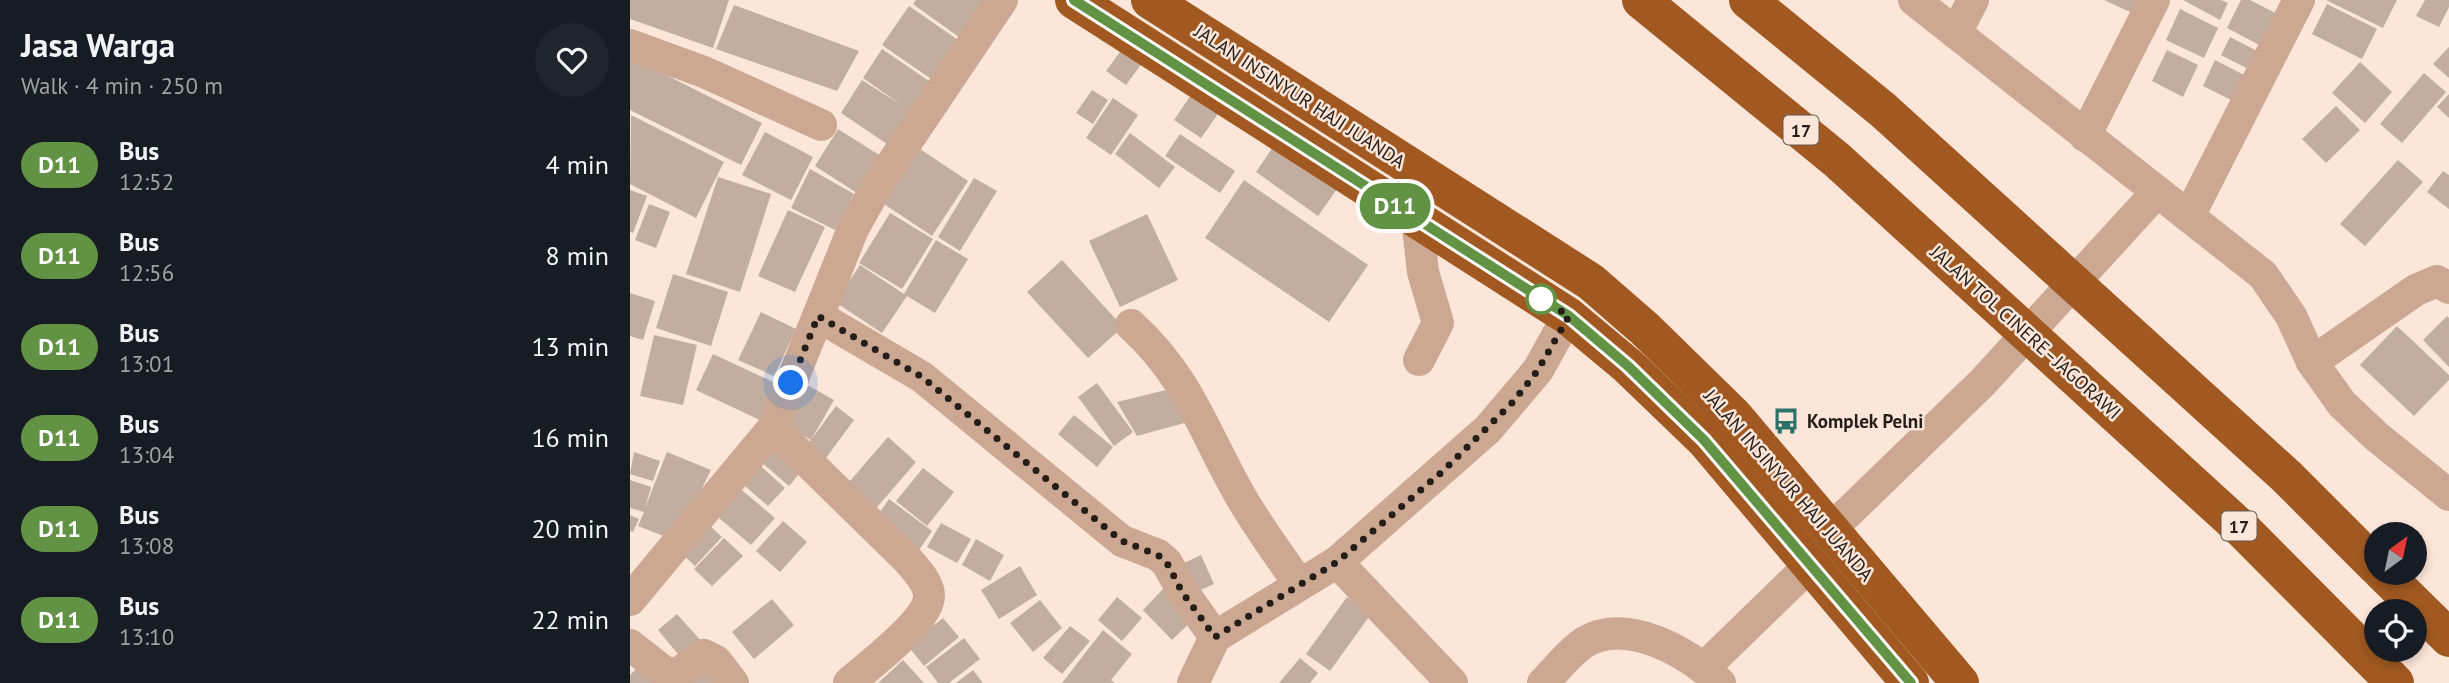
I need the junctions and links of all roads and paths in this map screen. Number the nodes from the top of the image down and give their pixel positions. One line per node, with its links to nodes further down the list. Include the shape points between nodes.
1 (1002, 0): 18 (street, via 877,186 853,229)
2 (1074, 0): 16 (highway, JALAN INSINYUR HAJI JUANDA)
3 (1150, 0): 25 (highway, JALAN INSINYUR HAJI JUANDA, via 1591,282 1733,415)
4 (1641, 0): 43 (highway, JALAN TOL CINERE–JAGORAWI / 17, via 1846,169 2244,531)
5 (1748, 0): 26 (highway, via 1893,119 2276,467)
6 (1914, 0): 10 (street)
7 (1973, 0): 10 (street)
8 (2154, 0): 13 (street)
9 (2299, 0): 15 (street)
10 (1956, 33): 13 (street)
11 (630, 45): 12 (street, via 704,72)
12 (821, 125)
13 (2085, 136): 14 (street)
14 (2157, 192): 15 (street); 25 (street, via 1983,382)
15 (2189, 216): 22 (street, via 2263,275 2291,316)
16 (1417, 219): 19 (highway, JALAN INSINYUR HAJI JUANDA); 21 (street, via 1423,272 1438,323)
17 (2449, 288): 22 (street, via 2437,281 2416,290)
18 (818, 316): 23 (street); 32 (street, via 922,377 1122,541 1158,555)
19 (1569, 316): 27 (street, via 1538,370 1488,429); 28 (highway, JALAN INSINYUR HAJI JUANDA, via 1704,440)
20 (1131, 325): 29 (street, via 1180,380 1237,490)
21 (1419, 360)
22 (2312, 362): 24 (street, via 2342,404)
23 (773, 428): 31 (street); 38 (street, via 925,582 929,596 925,609)
24 (2449, 495)
25 (1829, 531): 42 (highway, JALAN INSINYUR HAJI JUANDA)
26 (2364, 554)
27 (1337, 562): 29 (street); 40 (street)
28 (1810, 565): 35 (street); 36 (highway, JALAN INSINYUR HAJI JUANDA)
29 (1299, 584): 32 (street)
30 (2395, 585): 33 (highway)
31 (630, 600)
32 (1215, 637): 39 (street)
33 (2449, 638)
34 (630, 645): 37 (street, via 667,674 680,672 704,655 711,656)
35 (1712, 676): 41 (street, via 1673,649 1644,638 1610,633 1582,644)
36 (1896, 678)
37 (733, 683)
38 (849, 683)
39 (1194, 683)
40 (1452, 683)
41 (1543, 683)
42 (1960, 683)
43 (2395, 683)

